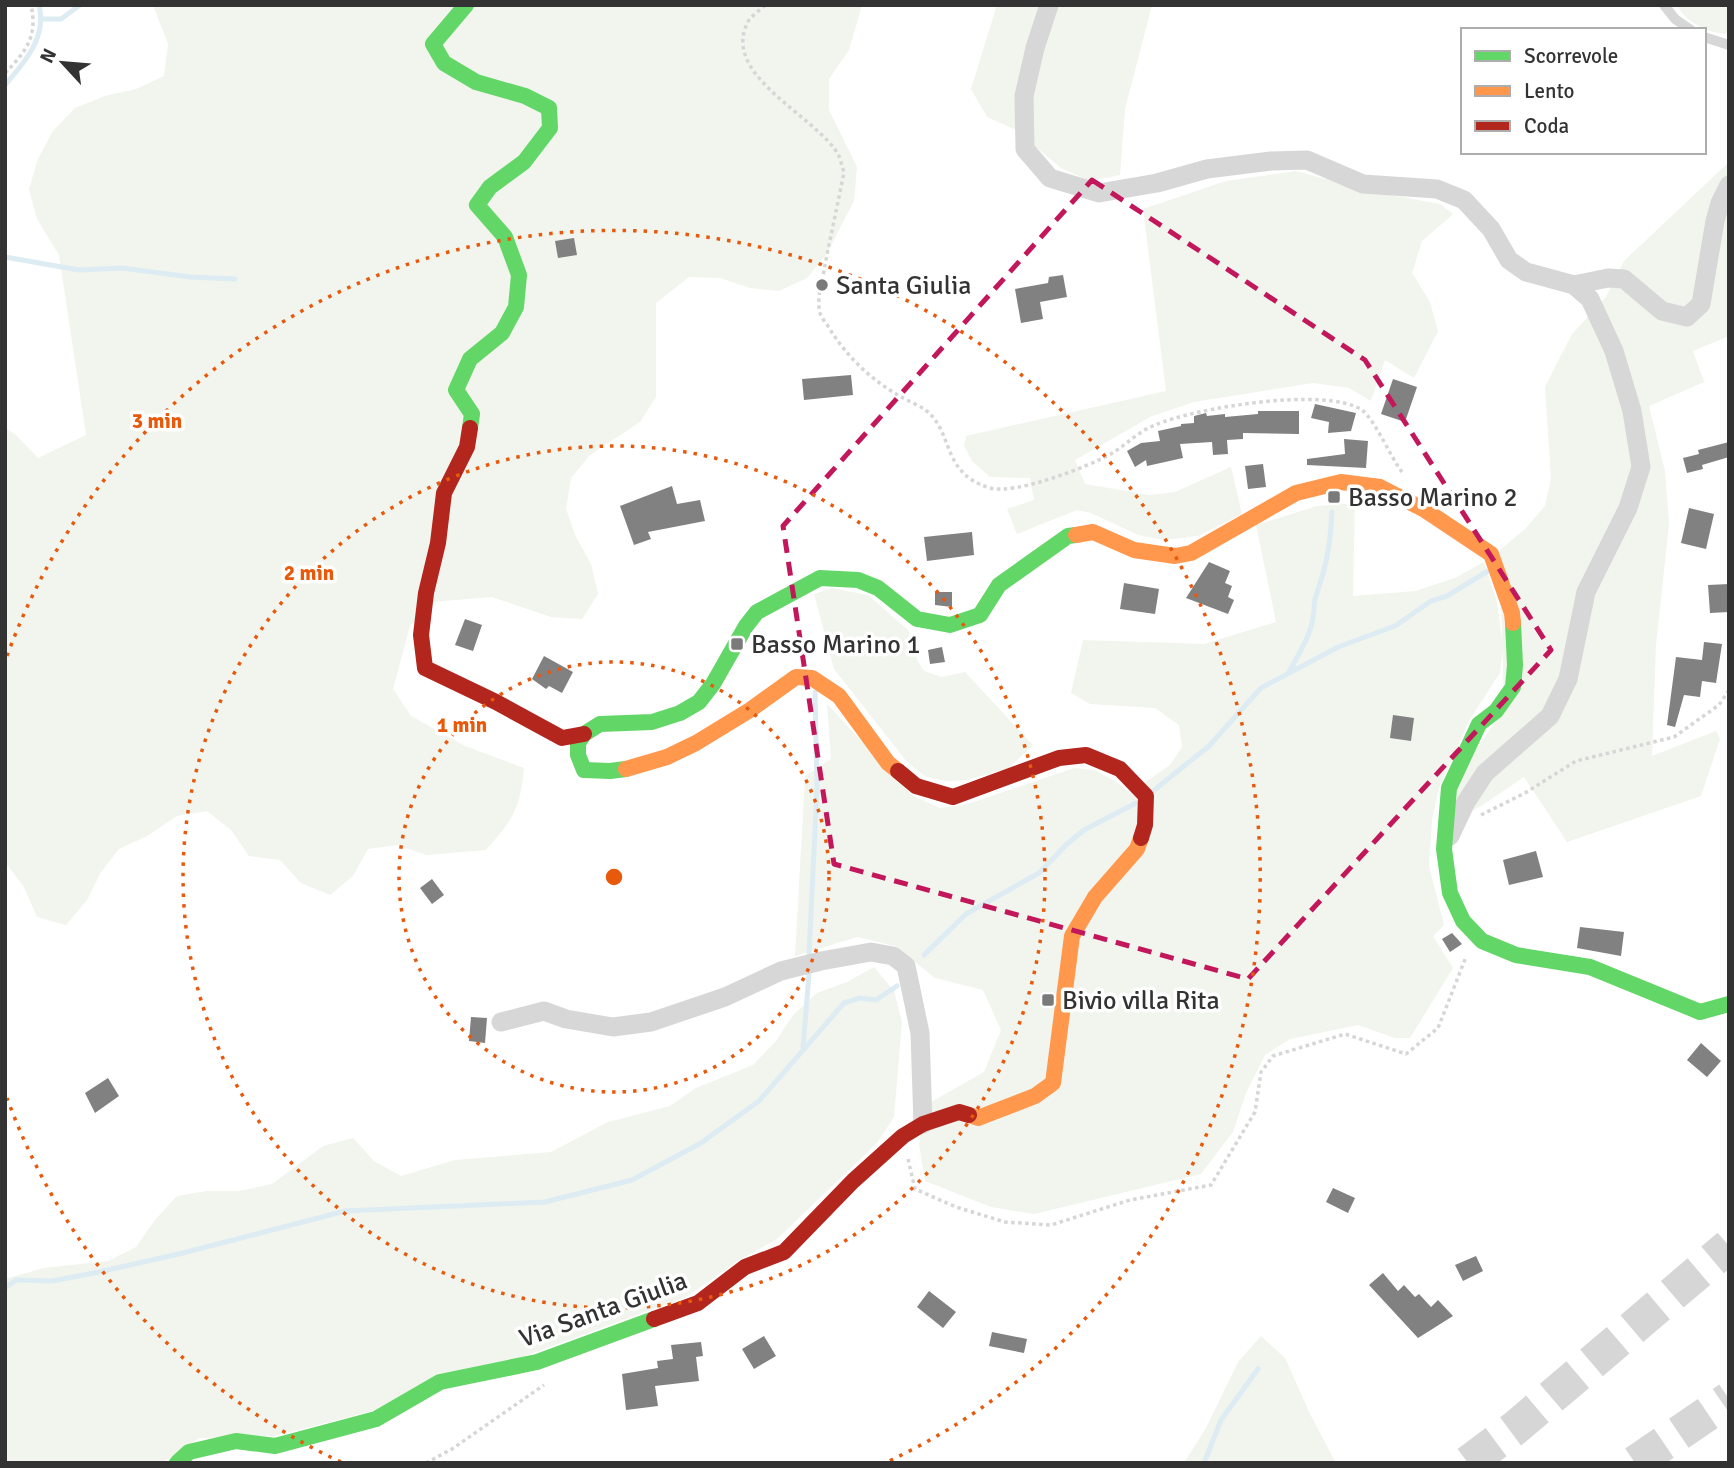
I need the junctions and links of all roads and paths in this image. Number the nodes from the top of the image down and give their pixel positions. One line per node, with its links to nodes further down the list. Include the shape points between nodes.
1 (31, 5): 9 (path, via 29,44)
2 (466, 5): 14 (street, via 433,44 444,64 476,82 550,108 550,128 524,162 490,187 477,205 505,237 519,275 516,307 502,333 470,359 456,390 472,414 467,447 443,493 421,635 425,668 562,737)
3 (765, 5): 12 (path, via 750,19 743,41 751,70 818,131 838,155 844,172 820,291 820,313 857,366 890,392 926,409 943,431 947,451 960,472 991,488 1040,483 1110,454 1154,425 1219,407 1310,399 1346,403 1364,411)
4 (1049, 5): 11 (street, via 1024,96 1025,149 1050,177 1099,193 1208,170 1307,160 1363,184 1437,189 1464,200 1509,260 1526,272)
5 (1664, 5): 6 (lane)
6 (1688, 28)
7 (1706, 38): 8 (lane)
8 (1729, 45)
9 (5, 73)
10 (1729, 185): 11 (street, via 1715,221 1701,304 1688,317 1662,311 1624,279)
11 (1574, 285): 16 (street, via 1590,299 1614,351 1632,411 1641,467 1628,508 1586,592 1568,679 1550,716 1485,772)
12 (1407, 478)
13 (1729, 690): 15 (path, via 1719,705 1674,737 1576,761)
14 (584, 734): 16 (street, via 600,724 652,722 699,702 757,612 820,578 858,580 878,588 917,619 950,625 981,615 999,584 1068,536 1093,532 1134,550 1183,555 1296,493 1340,482 1380,487 1425,510 1491,554 1512,613 1513,687 1496,712 1479,724 1449,788); 20 (street, Via Santa Giulia, via 578,755 584,770 604,774 663,758 743,717 796,677 812,678 839,696 888,763 916,786 953,797 1059,758 1086,755 1120,769 1146,796 1145,825 1137,849 1095,897 1072,936 1053,1083 1035,1096 978,1118 960,1112)
15 (1477, 817)
16 (1444, 849): 17 (street, via 1450,893)
17 (1475, 936): 18 (street, via 1516,955 1590,967 1700,1012); 21 (path, via 1438,1028 1406,1054 1345,1034 1273,1056 1261,1072 1255,1112 1211,1185 1130,1200 1051,1225 1005,1222 915,1189)
18 (1729, 1004)
19 (501, 1022): 20 (street, via 544,1011 613,1027 651,1022 725,998 781,971 871,952 893,956 906,966 920,1033)
20 (923, 1125): 21 (street, Via Santa Giulia)
21 (903, 1136): 23 (street, Via Santa Giulia, via 785,1252 745,1268 698,1303 537,1362 440,1382 376,1419 275,1447 236,1441 190,1452)
22 (554, 1378): 24 (path)
23 (177, 1463)
24 (426, 1463)

